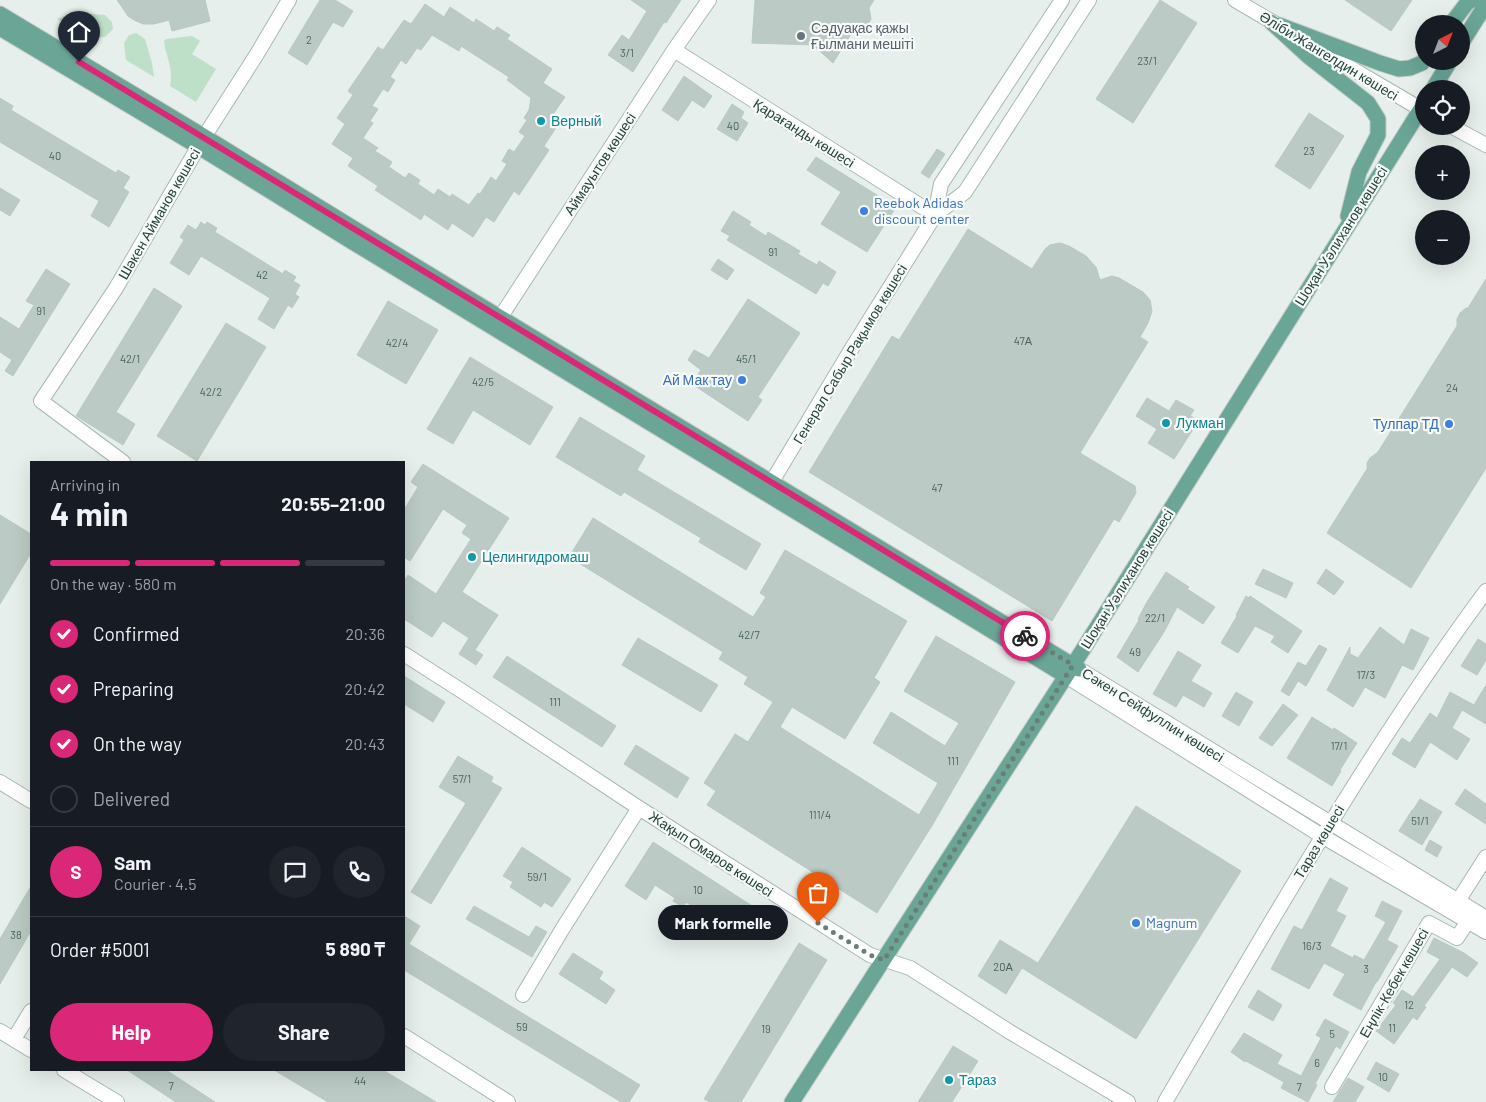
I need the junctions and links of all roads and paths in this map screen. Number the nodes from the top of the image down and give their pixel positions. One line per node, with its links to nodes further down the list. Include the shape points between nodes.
1 (289, 0): 17 (street, Шәкен Айманов көшесі)
2 (709, 0): 12 (street, Аймауытов көшесі)
3 (1062, 0): 19 (street, Генерал Сабыр Рақымов көшесі, via 941,184)
4 (1089, 0): 19 (street, Генерал Сабыр Рақымов көшесі, via 965,192)
5 (1235, 0): 9 (street, Әліби Жангелдин көшесі)
6 (1482, 6): 8 (main road, via 1468,3); 11 (main road)
7 (0, 14): 17 (main road, Сәкен Сейфуллин көшесі)
8 (1458, 15)
9 (1271, 22): 13 (main road, via 1399,69); 14 (street, Әліби Жангелдин көшесі); 20 (main road, via 1368,103 1378,119 1378,135 1359,172)
10 (0, 28): 17 (main road, Сәкен Сейфуллин көшесі)
11 (1470, 28)
12 (674, 50): 19 (street, Қарағанды көшесі); 21 (street, Аймауытов көшесі)
13 (1415, 66)
14 (1415, 104)
15 (1415, 119): 20 (main road, Шоқан Уәлиханов көшесі)
16 (1468, 135): 18 (street)
17 (201, 142): 21 (main road, Сәкен Сейфуллин көшесі); 22 (street, Шәкен Айманов көшесі, via 116,288 42,401)
18 (1486, 145)
19 (935, 215): 23 (street, Генерал Сабыр Рақымов көшесі)
20 (1344, 232): 26 (main road, Шоқан Уәлиханов көшесі)
21 (497, 323): 23 (main road, Сәкен Сейфуллин көшесі)
22 (122, 461)
23 (769, 488): 26 (main road, Сәкен Сейфуллин көшесі)
24 (1486, 591): 30 (street, Тараз көшесі, via 1418,686)
25 (405, 655): 29 (street, Жақып Омаров көшесі)
26 (1073, 670): 30 (street, Сәкен Сейфуллин көшесі); 31 (street, Сәкен Сейфуллин көшесі); 37 (main road, Шоқан Уәлиханов көшесі)
27 (0, 782): 28 (street)
28 (30, 800)
29 (639, 808): 37 (street, Жақып Омаров көшесі, via 870,955); 38 (street)
30 (1329, 823): 31 (street, Тараз көшесі); 33 (street, Сәкен Сейфуллин көшесі)
31 (1322, 836): 35 (street, Сәкен Сейфуллин көшесі); 50 (street, Тараз көшесі)
32 (1486, 857): 33 (street)
33 (1458, 902): 34 (street, Сәкен Сейфуллин көшесі)
34 (1486, 918)
35 (1468, 921): 36 (street, Сәкен Сейфуллин көшесі); 45 (street, Еңлік-Кебек көшесі, via 1457,938 1429,923)
36 (1486, 932)
37 (884, 960): 48 (main road, Шоқан Уәлиханов көшесі); 49 (street, Жақып Омаров көшесі, via 910,968)
38 (522, 995)
39 (30, 1013): 42 (street)
40 (0, 1031): 42 (street)
41 (405, 1037): 47 (street)
42 (14, 1040): 43 (street)
43 (30, 1049)
44 (66, 1071): 46 (street)
45 (1332, 1087)
46 (117, 1102)
47 (508, 1102)
48 (792, 1102)
49 (1128, 1102)
50 (1165, 1102)

